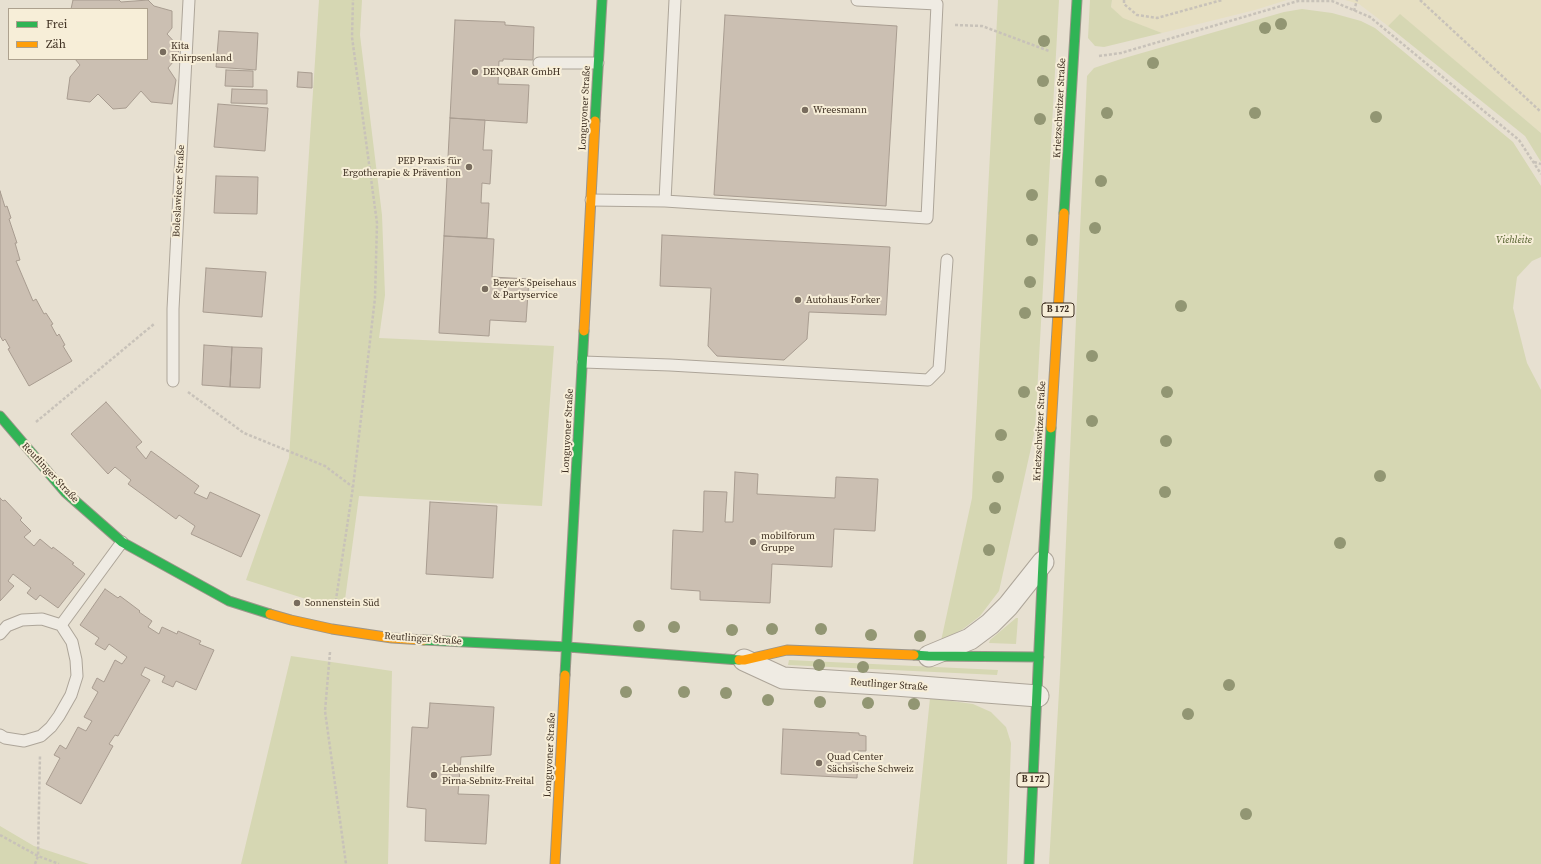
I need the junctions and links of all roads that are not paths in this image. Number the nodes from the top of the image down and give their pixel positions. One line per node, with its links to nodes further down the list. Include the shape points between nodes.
1 (189, 0): 12 (lane, Boleslawiecer Straße, via 173,309)
2 (602, 0): 6 (street, Longuyoner Straße)
3 (675, 0): 9 (lane)
4 (857, 0): 9 (lane, via 937,4 927,218)
5 (1077, 0): 15 (street, Krietzschwitzer Straße / B 172)
6 (598, 63): 7 (lane); 8 (street, Longuyoner Straße)
7 (539, 64)
8 (591, 200): 9 (lane); 11 (street, Longuyoner Straße)
9 (665, 201)
10 (947, 260): 11 (lane, via 939,369 928,380)
11 (583, 362): 18 (street, Longuyoner Straße)
12 (173, 381)
13 (0, 416): 14 (street, Reutlinger Straße, via 65,492)
14 (122, 542): 16 (lane); 18 (street, Reutlinger Straße, via 229,601 291,620 392,638)
15 (1043, 562): 19 (street, Reutlinger Straße, via 990,624 970,639); 20 (street, Krietzschwitzer Straße / B 172)
16 (61, 625): 17 (lane, via 42,619 22,620 8,626); 23 (lane, via 72,642 76,660 77,676 71,695 51,727 41,736 24,741)
17 (0, 634)
18 (568, 647): 21 (street, Reutlinger Straße); 24 (street, Longuyoner Straße)
19 (928, 656): 20 (street, Reutlinger Straße); 21 (street, Reutlinger Straße, via 787,650)
20 (1039, 657): 22 (street, Krietzschwitzer Straße / B 172)
21 (744, 660): 22 (street, Reutlinger Straße, via 783,678)
22 (1038, 696): 25 (street, Krietzschwitzer Straße / B 172)
23 (0, 735)
24 (556, 864)
25 (1028, 864)

